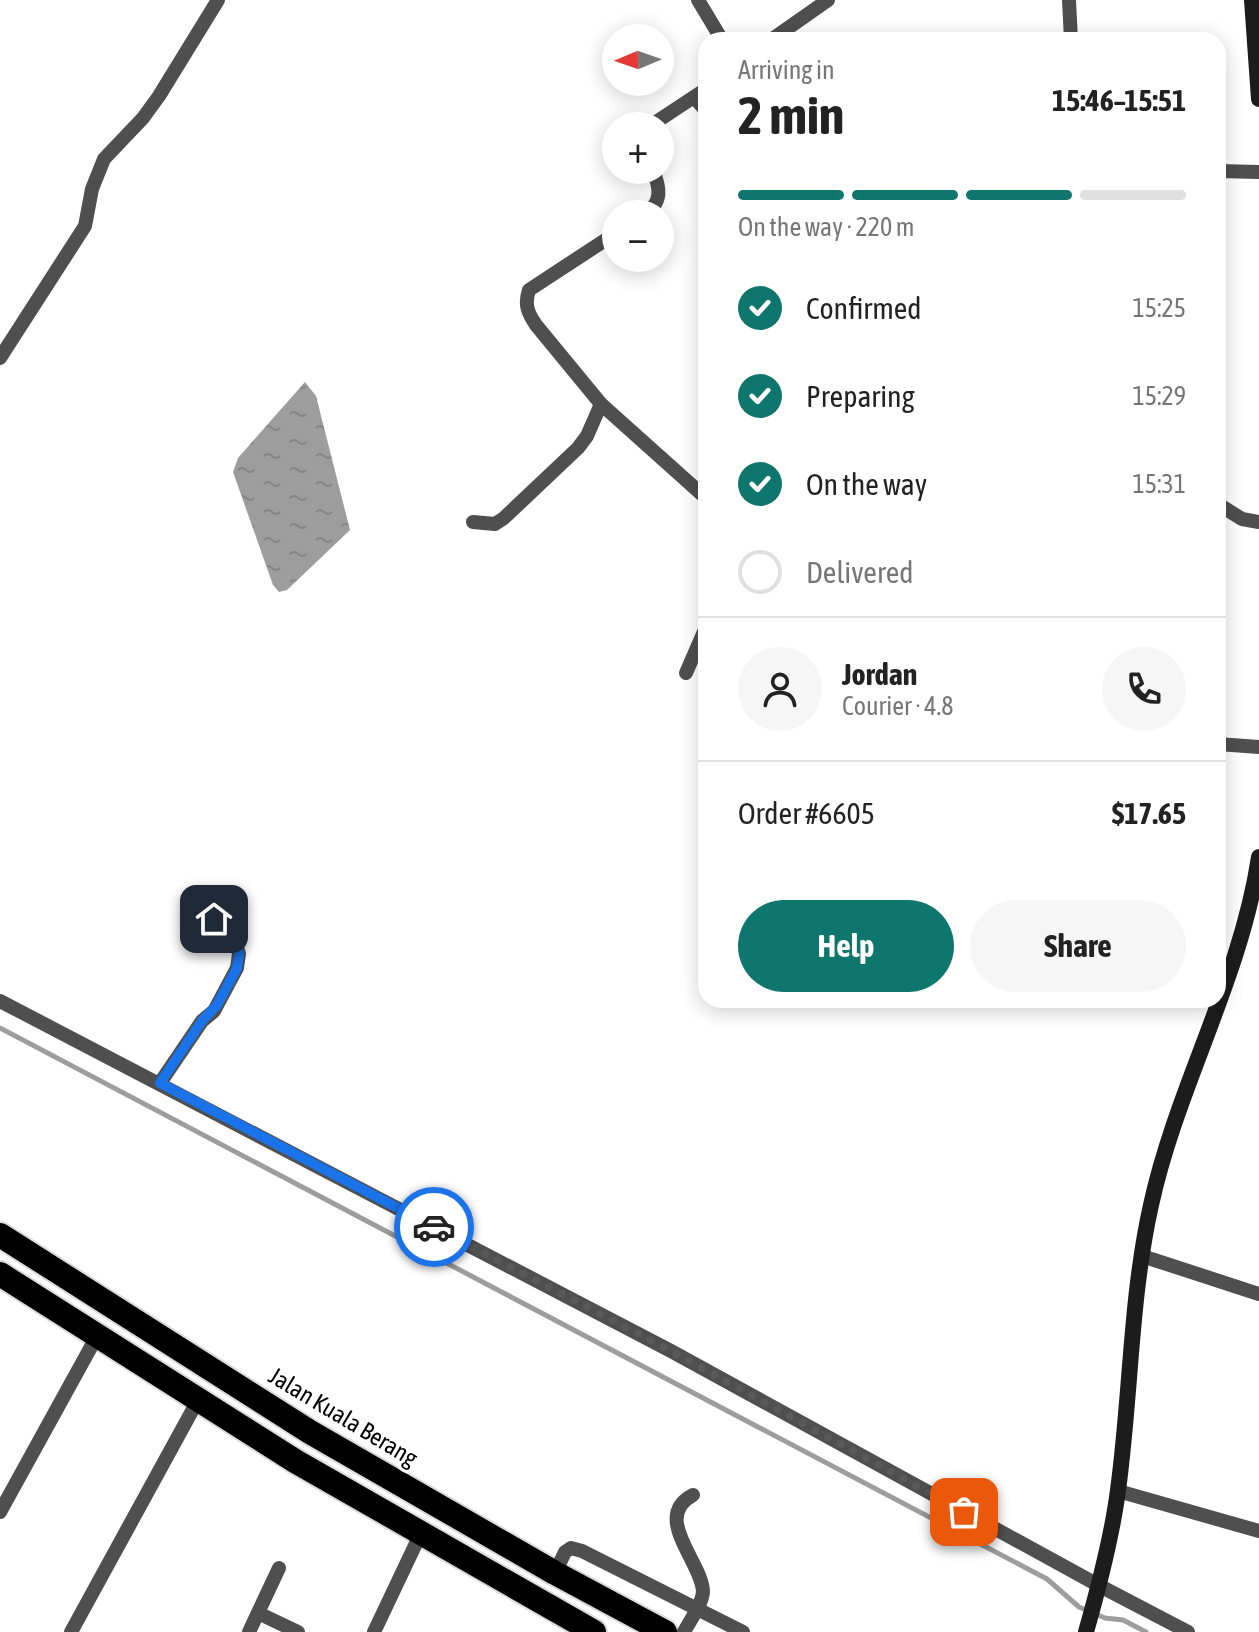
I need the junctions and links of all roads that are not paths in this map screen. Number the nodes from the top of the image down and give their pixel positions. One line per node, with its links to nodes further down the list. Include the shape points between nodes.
1 (218, 0): 15 (street, via 159,96 104,159 85,226)
2 (698, 0): 6 (street)
3 (828, 0): 7 (street)
4 (1069, 0): 8 (street)
5 (1252, 0): 10 (main road)
6 (717, 32)
7 (782, 32)
8 (1071, 32)
9 (698, 96): 11 (street)
10 (1259, 99)
11 (672, 112)
12 (1226, 171): 13 (street)
13 (1259, 172)
14 (602, 242): 16 (street, via 529,290 525,300 536,325)
15 (0, 358)
16 (601, 404): 17 (street); 19 (street, via 578,448 504,518 495,524)
17 (698, 491)
18 (1226, 509): 20 (street)
19 (473, 522)
20 (1259, 522)
21 (698, 645): 22 (street)
22 (686, 673)
23 (1226, 745): 24 (street)
24 (1259, 747)
25 (1259, 857): 27 (main road, via 1253,898)
26 (214, 919): 30 (street, via 236,943 237,968)
27 (1226, 981)
28 (0, 1001): 30 (street)
29 (1217, 1008): 32 (main road, via 1166,1152)
30 (160, 1083): 44 (street, via 671,1351)
31 (0, 1235): 43 (highway, Jalan Kuala Berang, via 310,1432)
32 (1142, 1256): 34 (street); 37 (main road)
33 (0, 1274): 35 (highway)
34 (1259, 1294)
35 (97, 1336): 36 (highway); 39 (street)
36 (198, 1400): 41 (highway); 48 (street)
37 (1118, 1491): 40 (street); 44 (main road)
38 (693, 1495): 45 (street, via 678,1509 677,1524 700,1578 702,1598)
39 (0, 1512)
40 (1259, 1531)
41 (420, 1535): 51 (street); 52 (highway)
42 (279, 1568): 46 (street)
43 (555, 1573): 45 (street, via 571,1548); 53 (highway, Jalan Kuala Berang)
44 (1097, 1588): 47 (main road); 56 (street)
45 (696, 1610): 54 (street); 55 (street)
46 (258, 1613): 49 (street); 50 (street)
47 (1087, 1628)
48 (71, 1632)
49 (249, 1632)
50 (298, 1632)
51 (374, 1632)
52 (594, 1632)
53 (665, 1632)
54 (684, 1632)
55 (743, 1632)
56 (1188, 1632)

